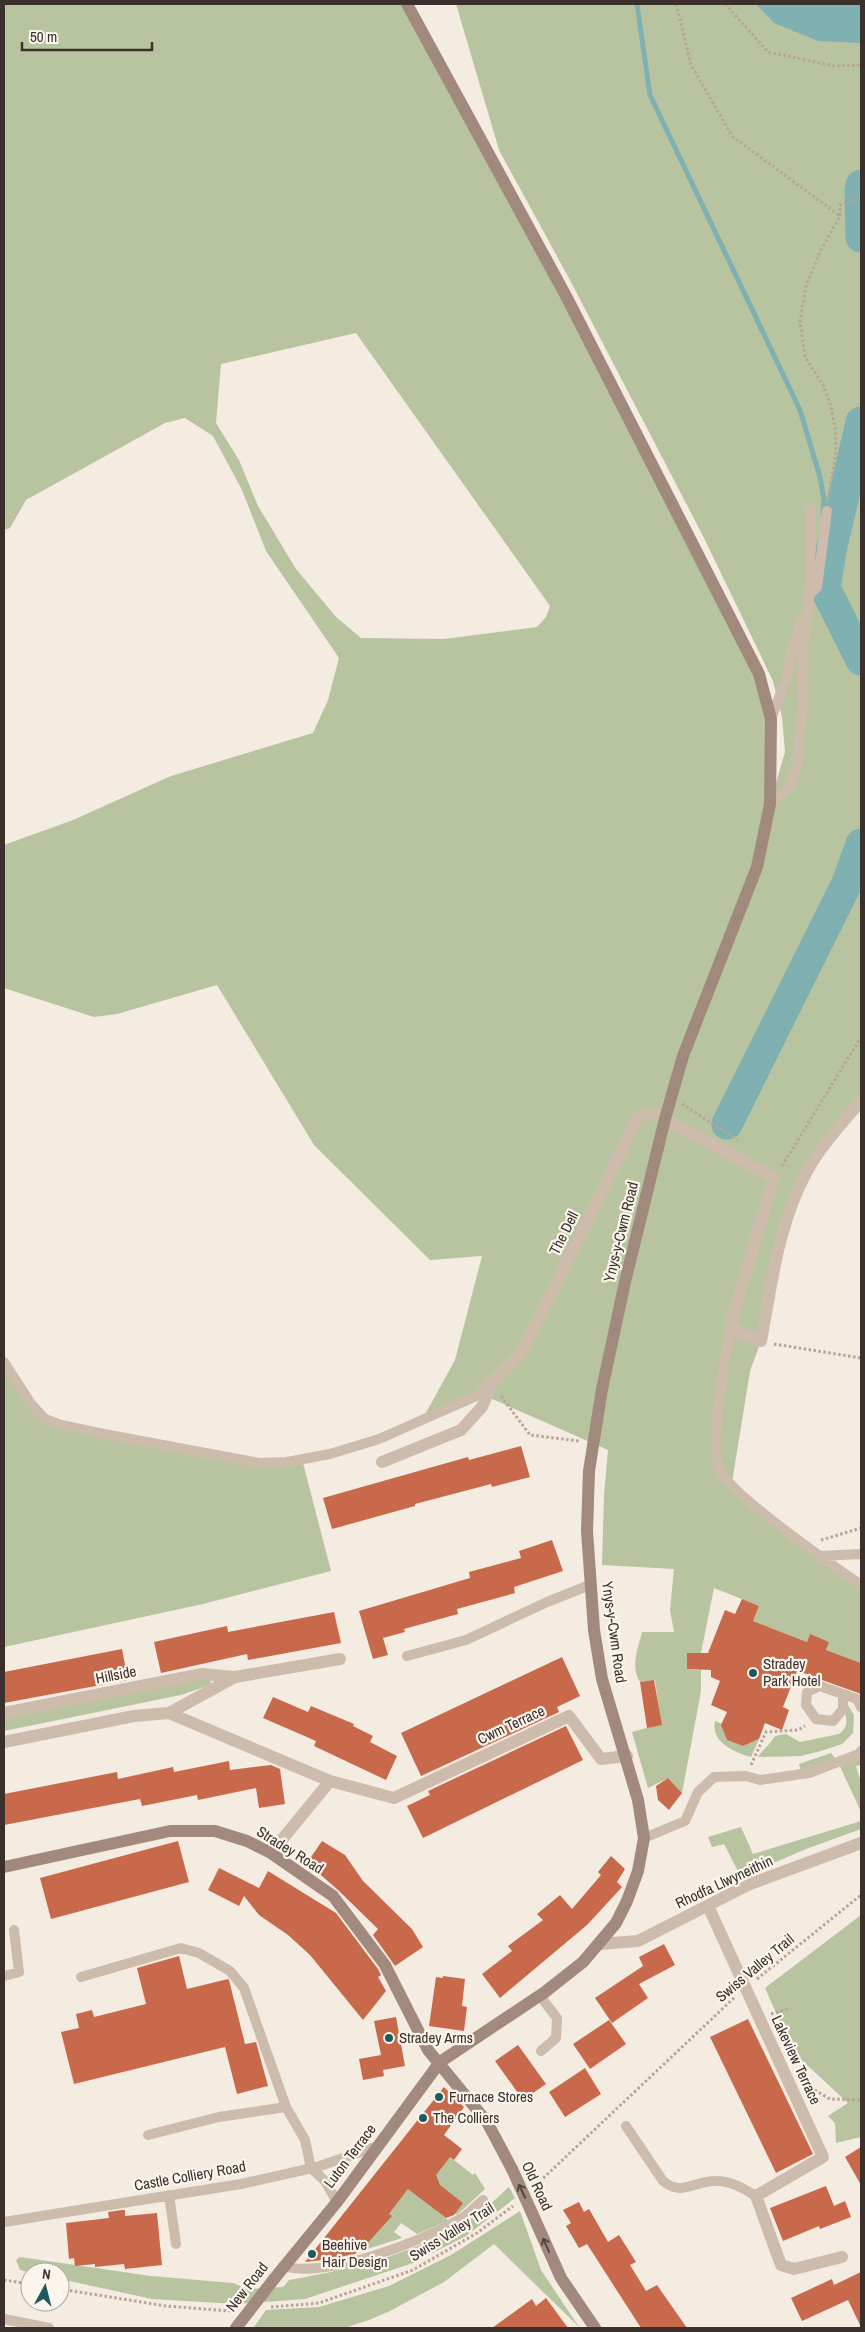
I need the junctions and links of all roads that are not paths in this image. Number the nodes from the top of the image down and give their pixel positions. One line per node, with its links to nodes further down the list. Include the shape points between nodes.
1 (407, 4): 5 (main road, Ynys-y-Cwm Road, via 566,296 759,674)
2 (811, 509): 4 (lane)
3 (827, 511): 4 (lane, via 817,587)
4 (810, 592): 5 (lane); 6 (lane, via 802,654 803,703 797,766 789,787)
5 (771, 719): 6 (main road, Ynys-y-Cwm Road)
6 (770, 804): 8 (main road, Ynys-y-Cwm Road, via 757,867 683,1056)
7 (861, 1101): 9 (street, via 808,1170 788,1211 778,1246 761,1342 740,1333)
8 (665, 1119): 9 (street, via 774,1178); 11 (street, The Dell, via 656,1112 646,1112 637,1118 522,1352); 16 (main road, Ynys-y-Cwm Road, via 625,1282 593,1443 587,1531)
9 (731, 1322): 15 (lane, via 718,1427 718,1468 740,1493)
10 (4, 1362): 12 (lane, via 31,1404 45,1419 104,1434 259,1463 287,1462 330,1454 379,1439)
11 (492, 1383): 12 (street, The Dell); 13 (street, The Dell, via 482,1407 461,1430)
12 (481, 1394)
13 (382, 1462)
14 (861, 1554): 15 (lane)
15 (820, 1556): 17 (lane)
16 (590, 1585): 18 (lane, via 466,1640); 27 (main road, Ynys-y-Cwm Road, via 602,1678)
17 (861, 1585)
18 (407, 1656)
19 (340, 1659): 20 (street, Hillside)
20 (235, 1677): 23 (street, Hillside, via 202,1674); 24 (street, Hillside)
21 (843, 1694): 22 (lane, via 857,1699)
22 (861, 1706)
23 (4, 1713)
24 (169, 1713): 25 (street, Hillside, via 134,1716); 28 (street, Hillside)
25 (4, 1742)
26 (861, 1751): 30 (lane, via 808,1774 760,1780 746,1776 714,1777 698,1792 685,1822)
27 (627, 1756): 29 (street, Cwm Terrace, via 602,1760 569,1716); 30 (main road, Ynys-y-Cwm Road)
28 (330, 1781): 29 (street, Hillside); 32 (street)
29 (394, 1798)
30 (644, 1838): 36 (main road, Ynys-y-Cwm Road, via 638,1871 627,1901)
31 (861, 1843): 34 (street, Rhodfa Llwyneithin, via 750,1884)
32 (271, 1853): 33 (main road, Stradey Road, via 215,1831 170,1831); 41 (main road, Stradey Road, via 333,1896 385,1965 428,2050)
33 (4, 1868)
34 (708, 1906): 36 (street, Rhodfa Llwyneithin, via 638,1941); 48 (street, Lakeview Terrace, via 788,2081 808,2111 823,2157)
35 (14, 1930): 37 (lane, via 18,1972)
36 (600, 1944): 39 (main road, Ynys-y-Cwm Road)
37 (4, 1976)
38 (81, 1977): 42 (lane, via 181,1948 230,1971 244,1988)
39 (540, 1996): 40 (lane, via 557,2018 556,2038); 41 (main road, Ynys-y-Cwm Road)
40 (541, 2051)
41 (440, 2062): 45 (main road, Luton Terrace); 58 (main road, Old Road, one-way to 41, bridge, via 561,2278 487,2122)
42 (286, 2108): 44 (lane, via 219,2117); 46 (lane, via 305,2140)
43 (626, 2126): 48 (lane, via 671,2188 714,2181 732,2183)
44 (148, 2136)
45 (378, 2146): 46 (lane, Castle Colliery Road); 50 (main road, Luton Terrace)
46 (311, 2168): 47 (lane, Castle Colliery Road, via 241,2184); 50 (lane, via 325,2181)
47 (169, 2195): 51 (lane, Castle Colliery Road); 52 (lane)
48 (756, 2196): 53 (street, via 781,2265 794,2269)
49 (483, 2200): 54 (lane, via 464,2217 385,2252 319,2268 295,2270)
50 (337, 2202): 54 (main road, Luton Terrace)
51 (4, 2222)
52 (176, 2244)
53 (842, 2257)
54 (284, 2266): 57 (main road, New Road, bridge)
55 (4, 2319): 56 (lane)
56 (49, 2328)
57 (236, 2328)
58 (595, 2328)

